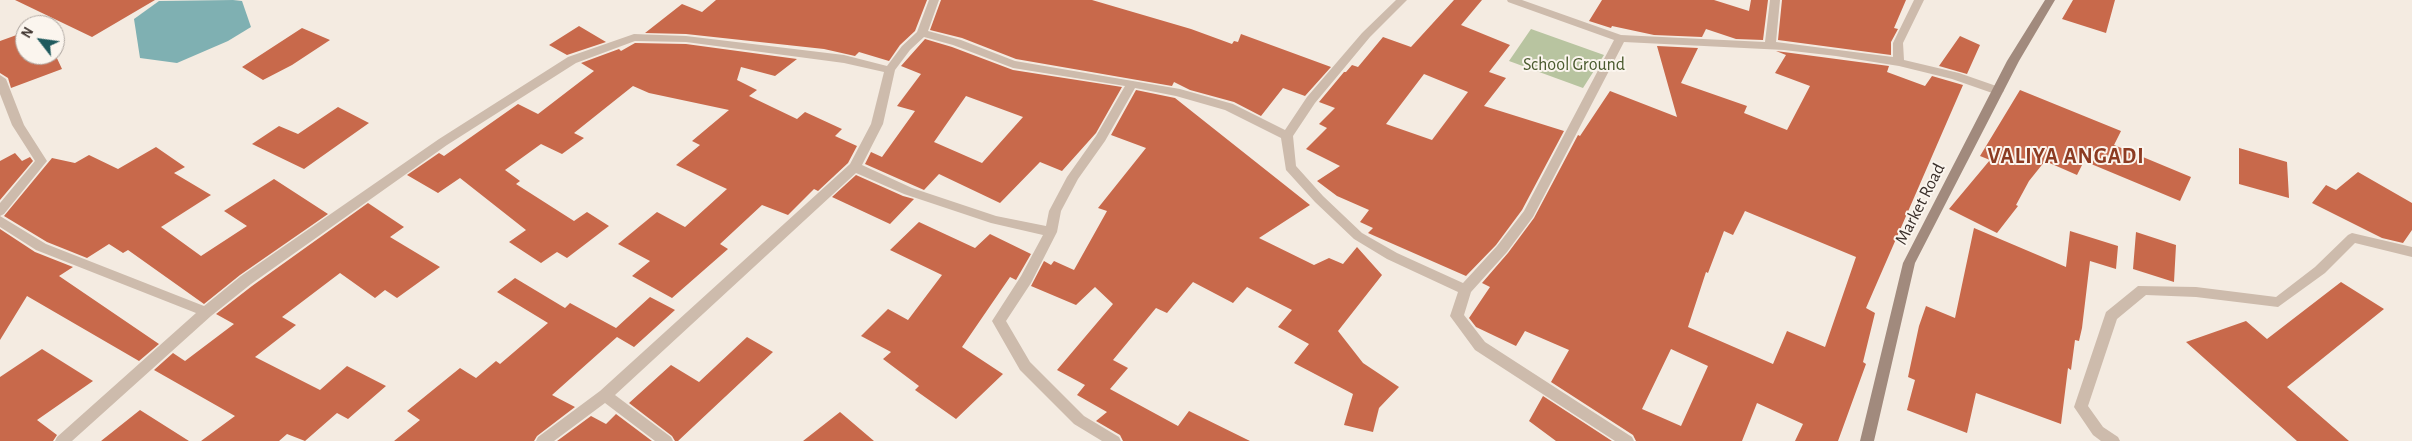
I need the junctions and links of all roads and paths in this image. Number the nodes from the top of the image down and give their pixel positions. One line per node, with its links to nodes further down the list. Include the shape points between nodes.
1 (934, 0): 7 (street)
2 (1402, 0): 15 (street, via 1337,67)
3 (1512, 0): 8 (street)
4 (1775, 0): 9 (street)
5 (1919, 0): 10 (street, via 1898,43)
6 (2050, 0): 14 (main road, Market Road)
7 (922, 33): 11 (street); 13 (street, via 957,42 1013,64)
8 (1620, 38): 9 (street); 21 (street, via 1529,214)
9 (1770, 46): 10 (street)
10 (1899, 62): 14 (street)
11 (890, 70): 16 (street, via 877,124); 22 (street, via 844,59 686,39 634,37 572,60 515,94 246,280)
12 (0, 79): 17 (street, via 18,125 41,161)
13 (1131, 85): 15 (street, via 1176,92 1229,107); 19 (street, via 1055,210)
14 (1998, 91): 29 (main road, Market Road, via 1909,264)
15 (1287, 136): 21 (street, via 1290,166 1358,236 1392,256)
16 (855, 167): 19 (street, via 908,191 995,220); 23 (street)
17 (0, 211)
18 (0, 221): 22 (street, via 41,246)
19 (1051, 232): 27 (street, via 999,320 1025,366 1079,420)
20 (2412, 252): 30 (street, via 2352,238 2320,270 2278,302 2196,292 2143,290 2111,316 2080,407 2098,431)
21 (1465, 290): 28 (street, via 1457,316 1480,346)
22 (206, 312): 24 (street)
23 (605, 395): 25 (street); 26 (street)
24 (62, 441)
25 (543, 441)
26 (666, 441)
27 (1114, 441)
28 (1627, 441)
29 (1866, 441)
30 (2113, 441)

